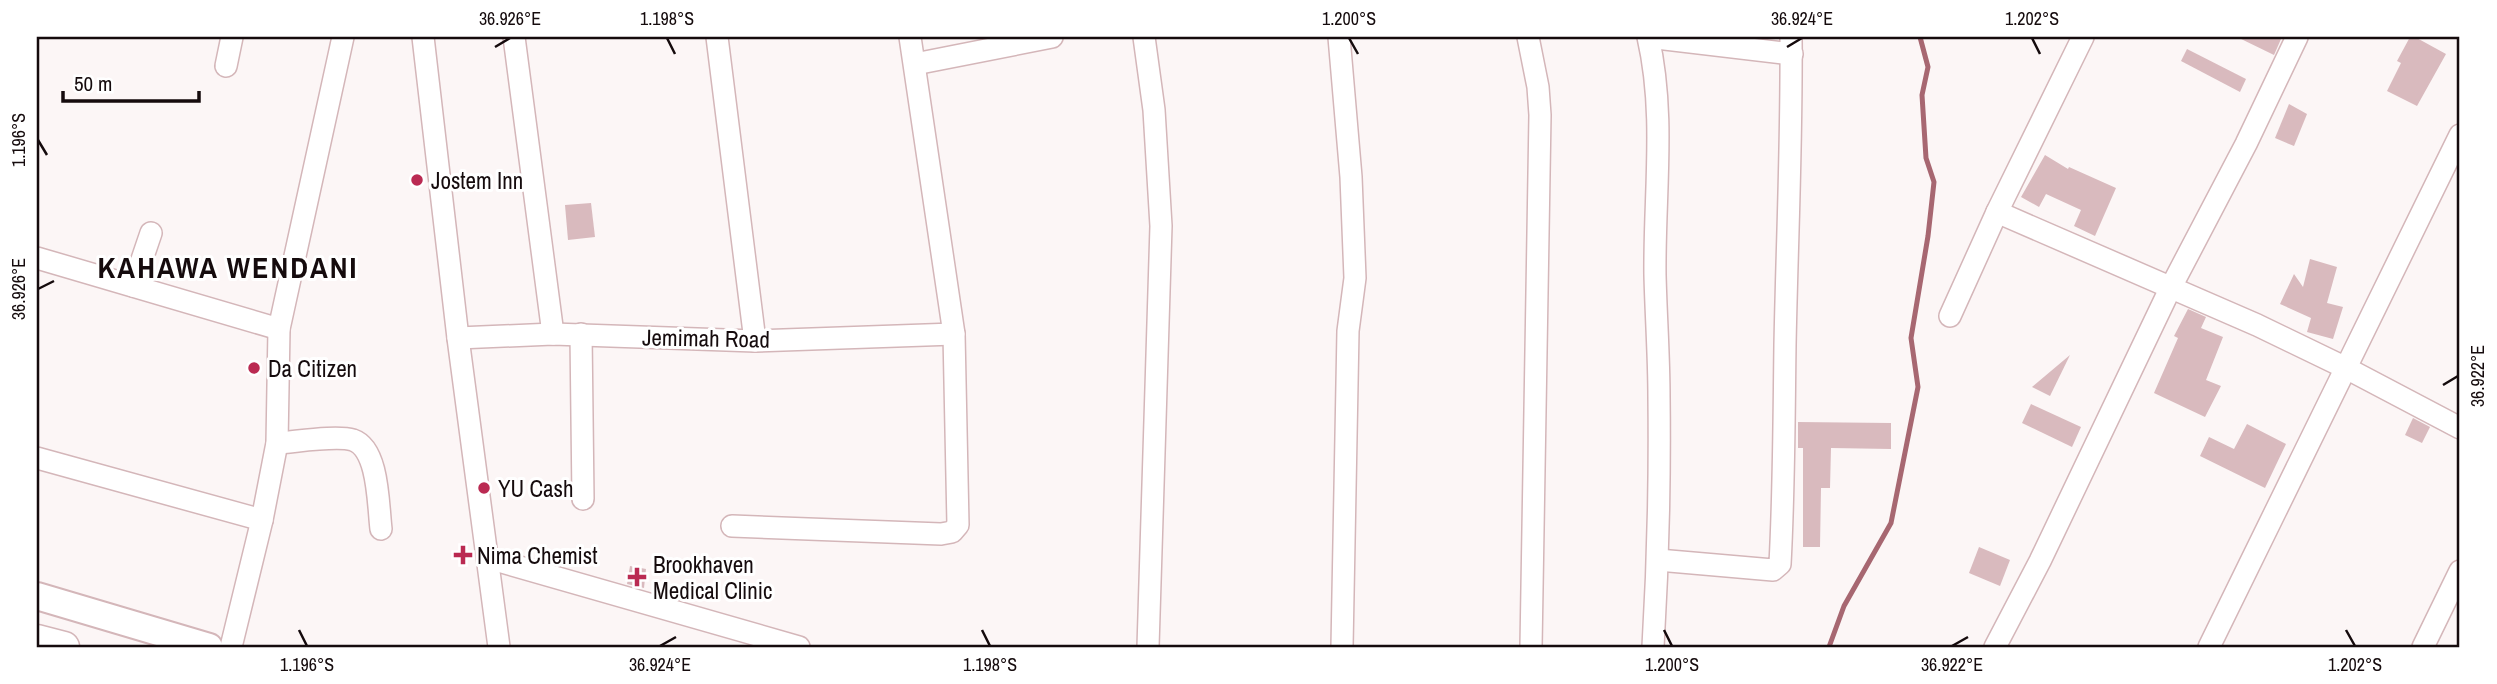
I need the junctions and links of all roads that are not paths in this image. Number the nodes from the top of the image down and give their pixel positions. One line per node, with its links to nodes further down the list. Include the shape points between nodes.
1 (232, 37): 15 (street)
2 (343, 37): 23 (street)
3 (423, 37): 27 (street)
4 (514, 37): 24 (street)
5 (717, 37): 28 (street)
6 (910, 37): 14 (street)
7 (1052, 37): 14 (street)
8 (1144, 37): 47 (street, via 1161,226)
9 (1339, 37): 48 (street, via 1355,278 1348,331)
10 (1528, 37): 49 (street, via 1541,116)
11 (2083, 37): 17 (street)
12 (2297, 37): 21 (street)
13 (1791, 46): 38 (street, via 1780,564 1773,570); 38 (street, via 1648,37 1658,102)
14 (915, 64): 26 (street)
15 (226, 66)
16 (2460, 135): 29 (street)
17 (1997, 212): 21 (street); 22 (street)
18 (150, 233): 20 (street)
19 (37, 258): 20 (street)
20 (133, 286): 23 (street)
21 (2170, 289): 29 (street); 51 (street)
22 (1950, 316)
23 (279, 328): 31 (street)
24 (553, 334): 25 (street, Jemimah Road); 27 (street, Jemimah Road)
25 (581, 334): 28 (street, Jemimah Road); 33 (street)
26 (954, 334): 28 (street, Jemimah Road); 35 (street, via 958,525 952,532)
27 (458, 338): 37 (street)
28 (755, 341)
29 (2346, 368): 30 (street); 52 (street)
30 (2460, 428)
31 (277, 443): 34 (street); 36 (street, via 355,441 373,461)
32 (37, 458): 34 (street)
33 (583, 499)
34 (262, 520): 44 (street)
35 (733, 526)
36 (381, 529)
37 (488, 558): 45 (street); 46 (street)
38 (1658, 560): 50 (street)
39 (2460, 571): 53 (street)
40 (37, 596): 43 (main road)
41 (37, 640): 42 (highway)
42 (64, 647)
43 (209, 647)
44 (231, 647)
45 (499, 647)
46 (799, 647)
47 (1148, 647)
48 (1342, 647)
49 (1531, 647)
50 (1653, 647)
51 (1995, 647)
52 (2209, 647)
53 (2423, 647)

